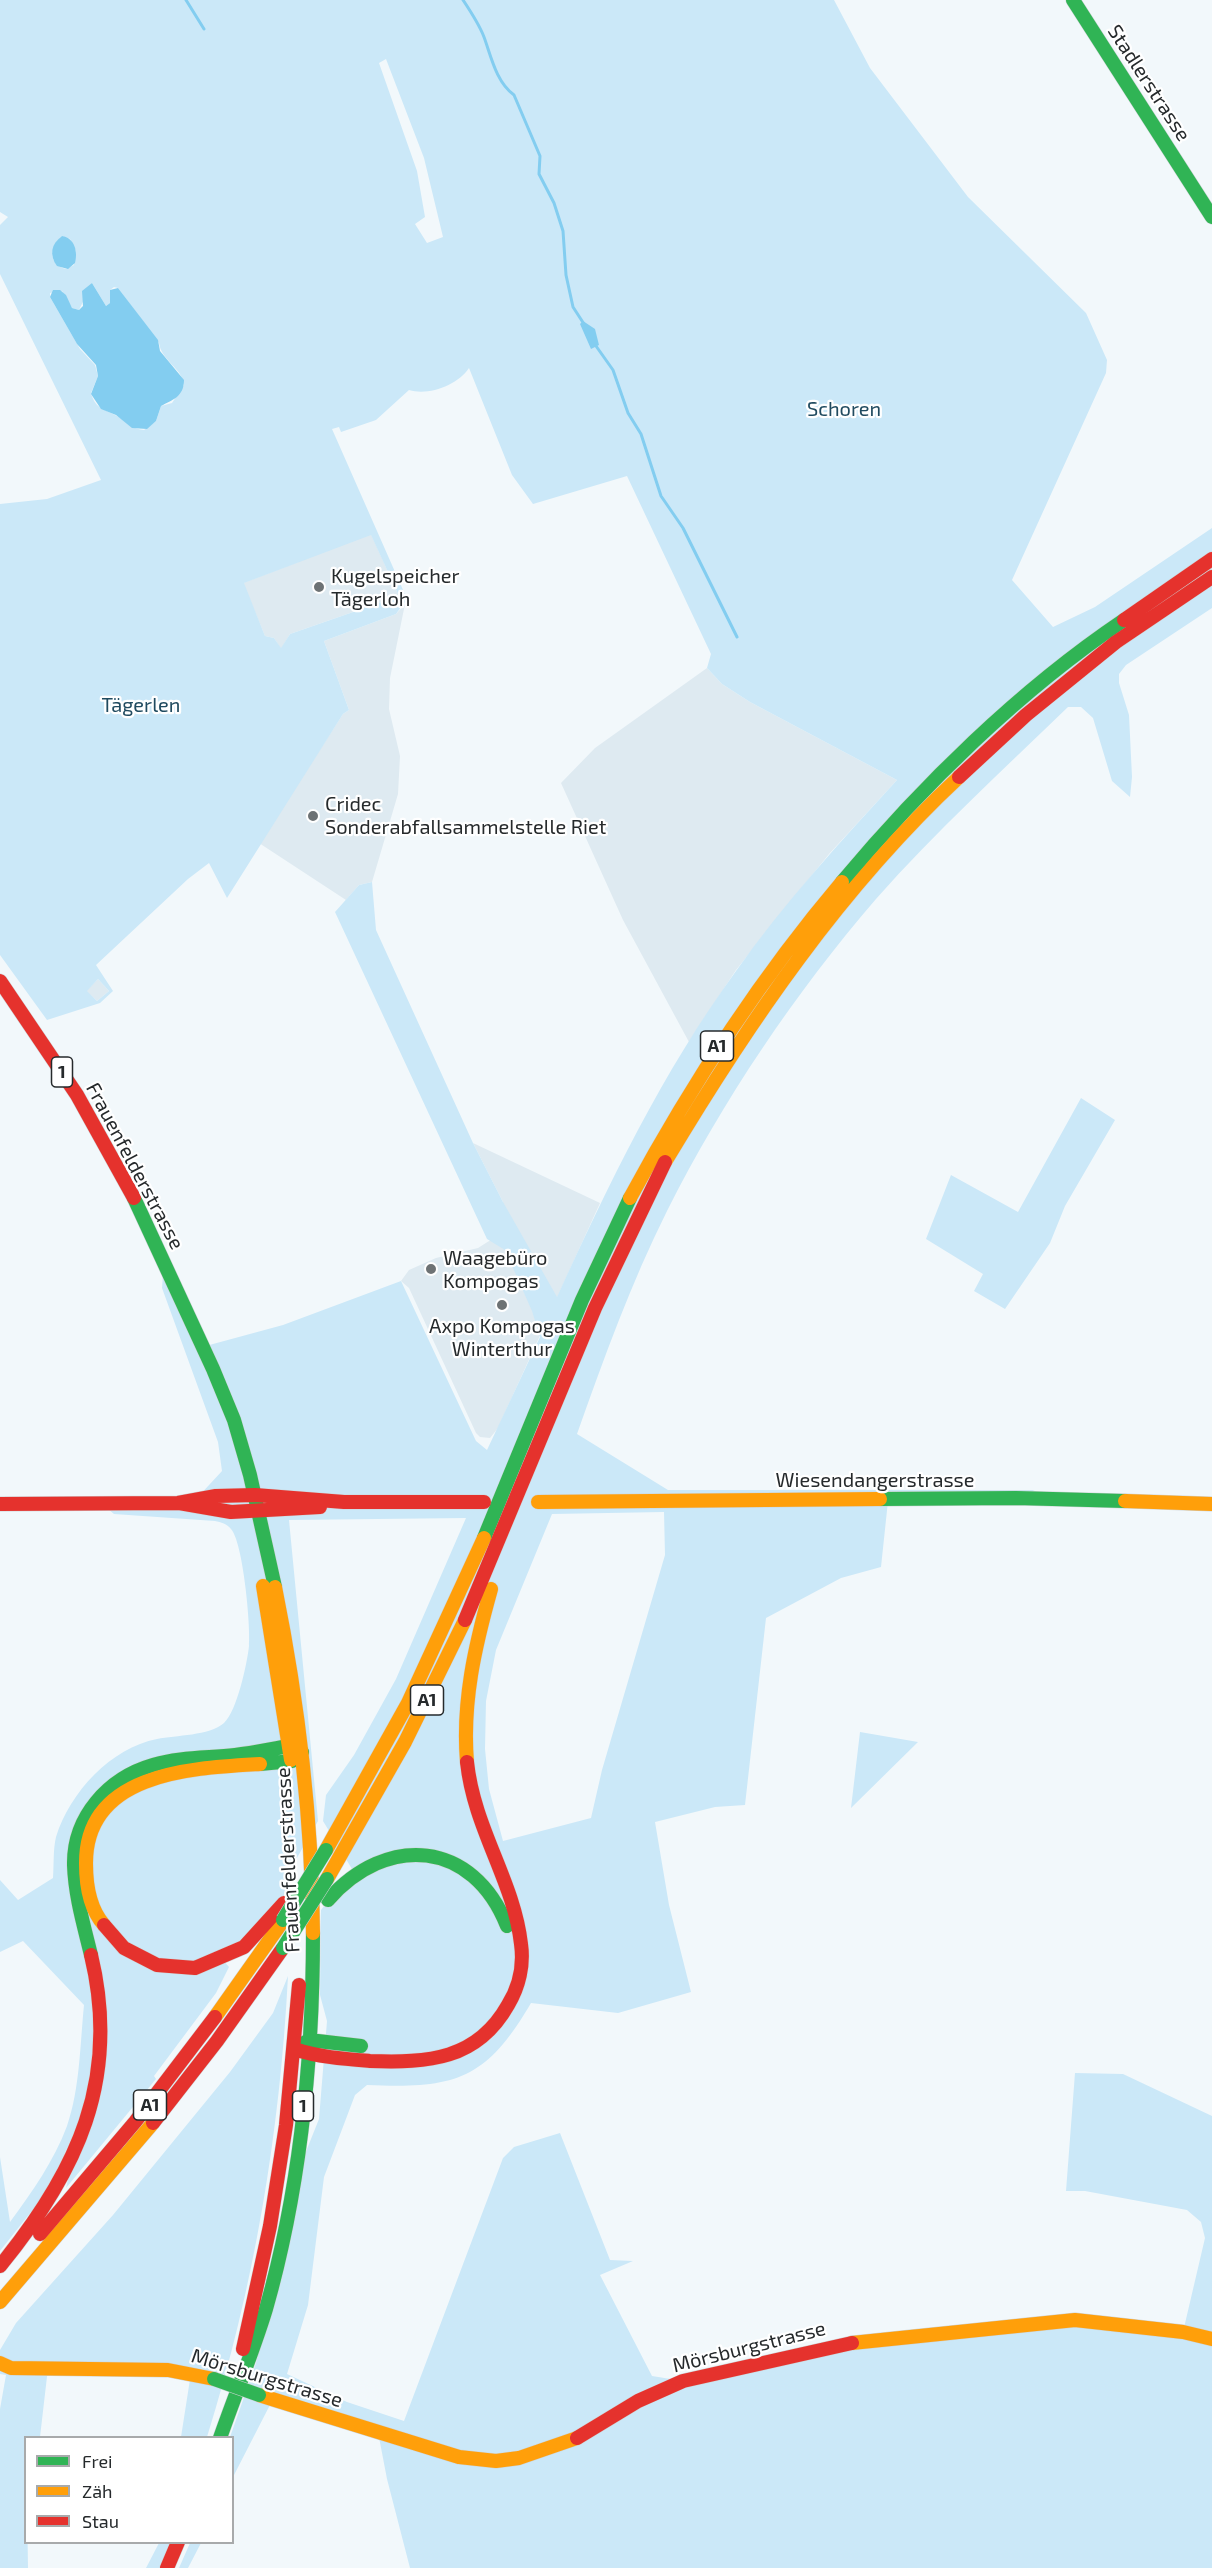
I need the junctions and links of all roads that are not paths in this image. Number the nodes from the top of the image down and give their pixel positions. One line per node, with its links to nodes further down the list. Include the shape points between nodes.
1 (1072, 0): 2 (main road, Stadlerstrasse)
2 (1212, 216)
3 (1212, 559): 17 (main road, A1, via 1085,648 960,754 841,879 732,1023 677,1111 618,1223 457,1600 406,1708)
4 (1212, 577): 14 (main road, A1, via 1095,658 977,759 875,863 789,969 703,1098 646,1200 585,1333)
5 (0, 981): 6 (main road, Frauenfelderstrasse / 1, via 72,1087 137,1204 201,1347 202,1370)
6 (249, 1495): 7 (main road); 10 (main road); 13 (main road, Frauenfelderstrasse / 1)
7 (344, 1502): 8 (main road); 13 (main road)
8 (484, 1502)
9 (538, 1502): 12 (main road, Wiesendangerstrasse, via 1028,1498)
10 (178, 1503): 11 (main road); 13 (main road, via 195,1509)
11 (0, 1504)
12 (1212, 1504)
13 (253, 1512): 15 (main road, Frauenfelderstrasse / 1); 16 (main road, Frauenfelderstrasse / 1, via 293,1676)
14 (512, 1513): 18 (main road, A1, bridge, via 416,1721 327,1879); 21 (main road, via 472,1663 465,1732 474,1805 519,1926 522,1958 517,1987 494,2026 472,2045 449,2055 414,2062)
15 (289, 1746): 16 (main road); 22 (main road, via 148,1767 112,1787 87,1817 76,1847 73,1871 99,1995 101,2054 96,2094 81,2142 64,2175 32,2226)
16 (297, 1756): 17 (main road, bridge, via 181,1773 141,1782 120,1795 90,1836 85,1861 89,1900 103,1929 131,1954 163,1966 195,1968 223,1960 251,1940); 19 (main road, Frauenfelderstrasse / 1, via 312,1890); 20 (main road, Frauenfelderstrasse / 1, via 301,1906)
17 (326, 1850): 23 (main road, A1, bridge, via 217,2018 100,2165)
18 (241, 2010): 19 (main road, via 283,1964 328,1900 359,1871 381,1860 414,1854 444,1859 477,1878 499,1905 510,1938 510,1968 489,2014 472,2030 433,2048); 24 (main road, A1, via 116,2171)
19 (309, 2040): 20 (main road); 21 (main road, Frauenfelderstrasse / 1)
20 (294, 2049): 21 (main road); 27 (main road, Frauenfelderstrasse / 1, via 277,2181)
21 (308, 2055): 27 (main road, Frauenfelderstrasse / 1, via 298,2153 282,2243 263,2319)
22 (0, 2266)
23 (0, 2278)
24 (0, 2302)
25 (1212, 2339): 26 (main road, Mörsburgstrasse, bridge, via 1075,2320 827,2347 683,2381 638,2401 575,2440 519,2458 496,2461 459,2457 213,2379 168,2370 18,2368)
26 (0, 2363)
27 (240, 2378): 28 (main road, Frauenfelderstrasse / 1)
28 (221, 2436)
29 (177, 2544): 30 (main road)
30 (167, 2568)

